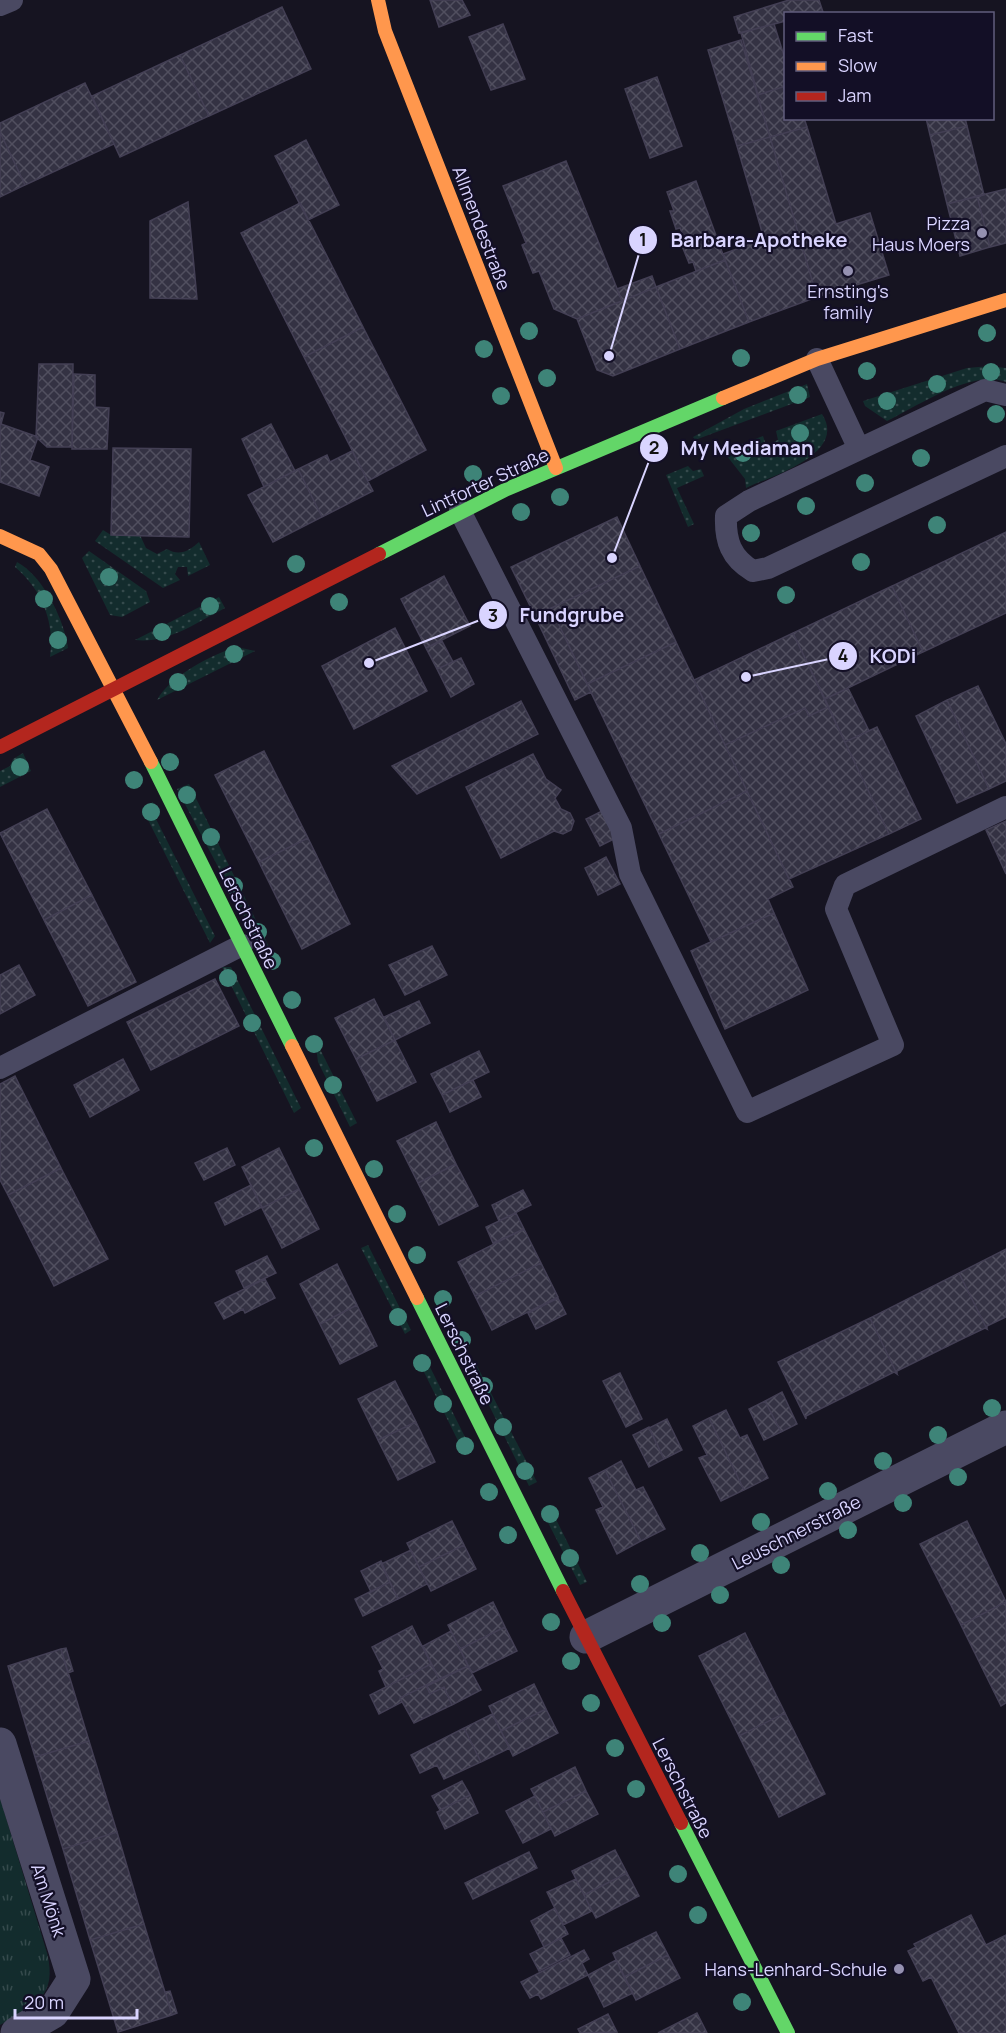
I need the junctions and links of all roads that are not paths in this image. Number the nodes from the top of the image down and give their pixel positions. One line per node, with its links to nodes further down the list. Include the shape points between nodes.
1 (12, 0): 3 (lane)
2 (378, 0): 9 (street, Allmendestraße, via 389,42)
3 (0, 5)
4 (1006, 300): 5 (street, Lintforter Straße)
5 (817, 359): 7 (lane); 9 (street, Lintforter Straße)
6 (1006, 395): 7 (lane, via 985,390)
7 (859, 449): 8 (lane, via 748,501 726,516 729,547 741,564 753,571 768,568)
8 (1006, 456)
9 (556, 468): 10 (street, Lintforter Straße)
10 (460, 511): 12 (street, Lintforter Straße); 14 (lane, via 621,828 630,874 747,1112 893,1045 836,909 845,885)
11 (0, 537): 12 (street, Lerschstraße, via 39,554 51,569)
12 (113, 688): 13 (street, Lintforter Straße); 15 (street, Lerschstraße)
13 (0, 747)
14 (1006, 807)
15 (242, 945): 16 (lane); 18 (street, Lerschstraße)
16 (0, 1068)
17 (1006, 1427): 18 (street, Leuschnerstraße)
18 (586, 1637): 21 (street, Lerschstraße)
19 (0, 1744): 20 (street, Am Mönk, via 74,1979 53,2012)
20 (17, 2033)
21 (788, 2033)

